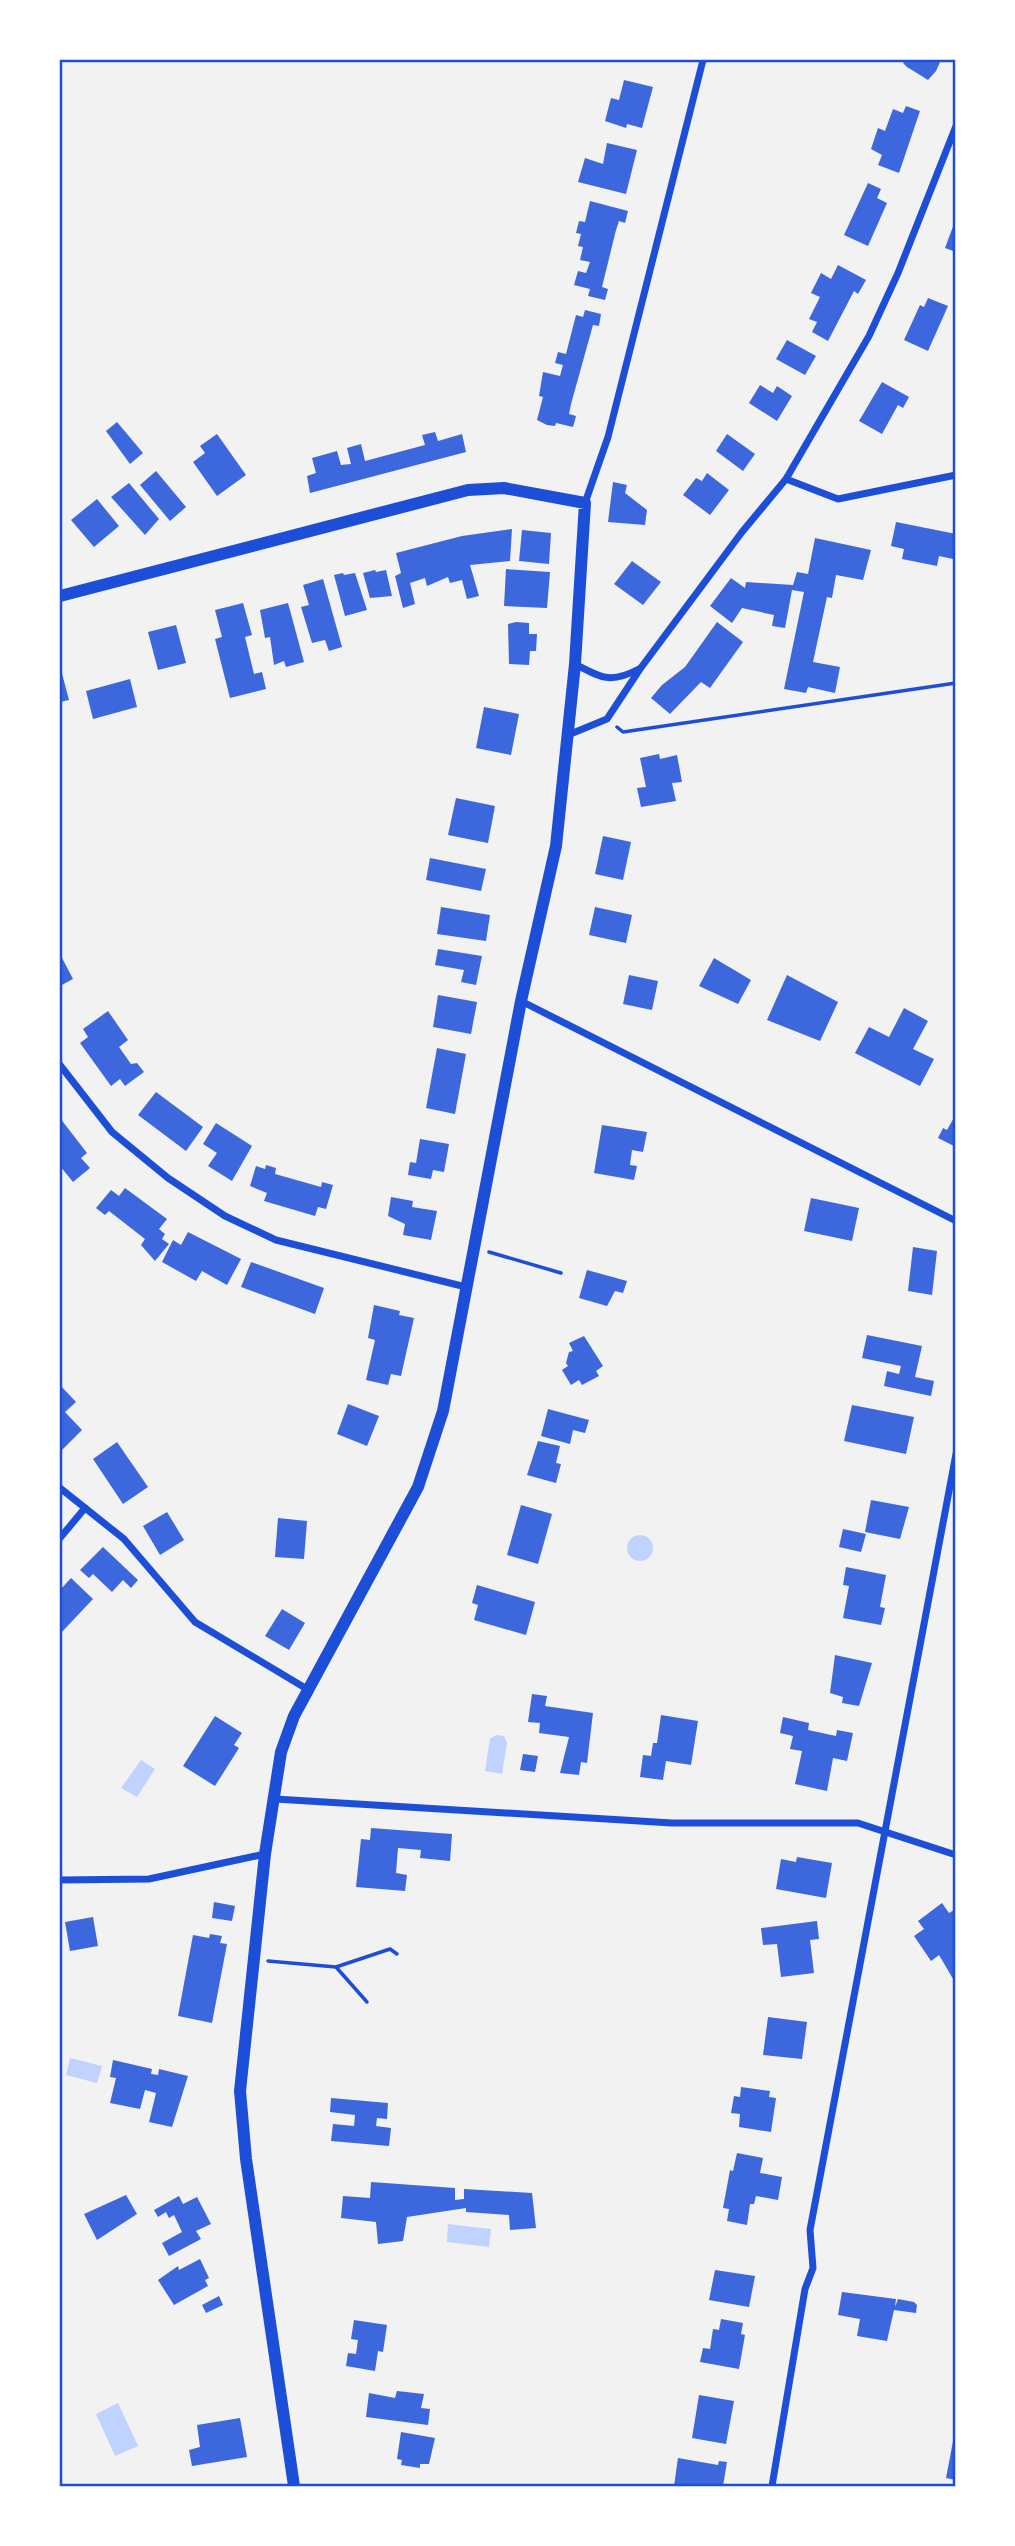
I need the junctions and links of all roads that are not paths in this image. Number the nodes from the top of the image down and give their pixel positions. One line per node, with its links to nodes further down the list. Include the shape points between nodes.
1 (703, 60): 5 (street, via 608,437)
2 (956, 126): 4 (street, via 869,336)
3 (956, 475): 4 (street, via 838,499)
4 (786, 479): 8 (street)
5 (585, 503): 6 (street, via 504,488 468,490); 7 (street)
6 (60, 596)
7 (575, 664): 8 (street, via 594,676 619,679); 9 (street)
8 (640, 668): 9 (street, via 607,719)
9 (568, 736): 10 (street, via 556,846)
10 (521, 1001): 12 (street); 13 (street)
11 (60, 1065): 13 (street, via 112,1132 167,1178 225,1216 276,1240)
12 (956, 1221)
13 (466, 1287): 18 (street, via 443,1411 418,1487)
14 (956, 1454): 20 (street)
15 (60, 1488): 16 (street)
16 (85, 1508): 17 (street); 18 (street, via 124,1539 195,1622)
17 (60, 1538)
18 (307, 1689): 19 (street, via 281,1752)
19 (275, 1798): 20 (street, via 672,1823 858,1823); 21 (street)
20 (884, 1830): 22 (street); 25 (street, via 810,2230 813,2268 805,2289)
21 (265, 1854): 23 (street, via 149,1879); 24 (street, via 240,2091)
22 (956, 1855)
23 (60, 1880)
24 (294, 2487)
25 (772, 2487)

